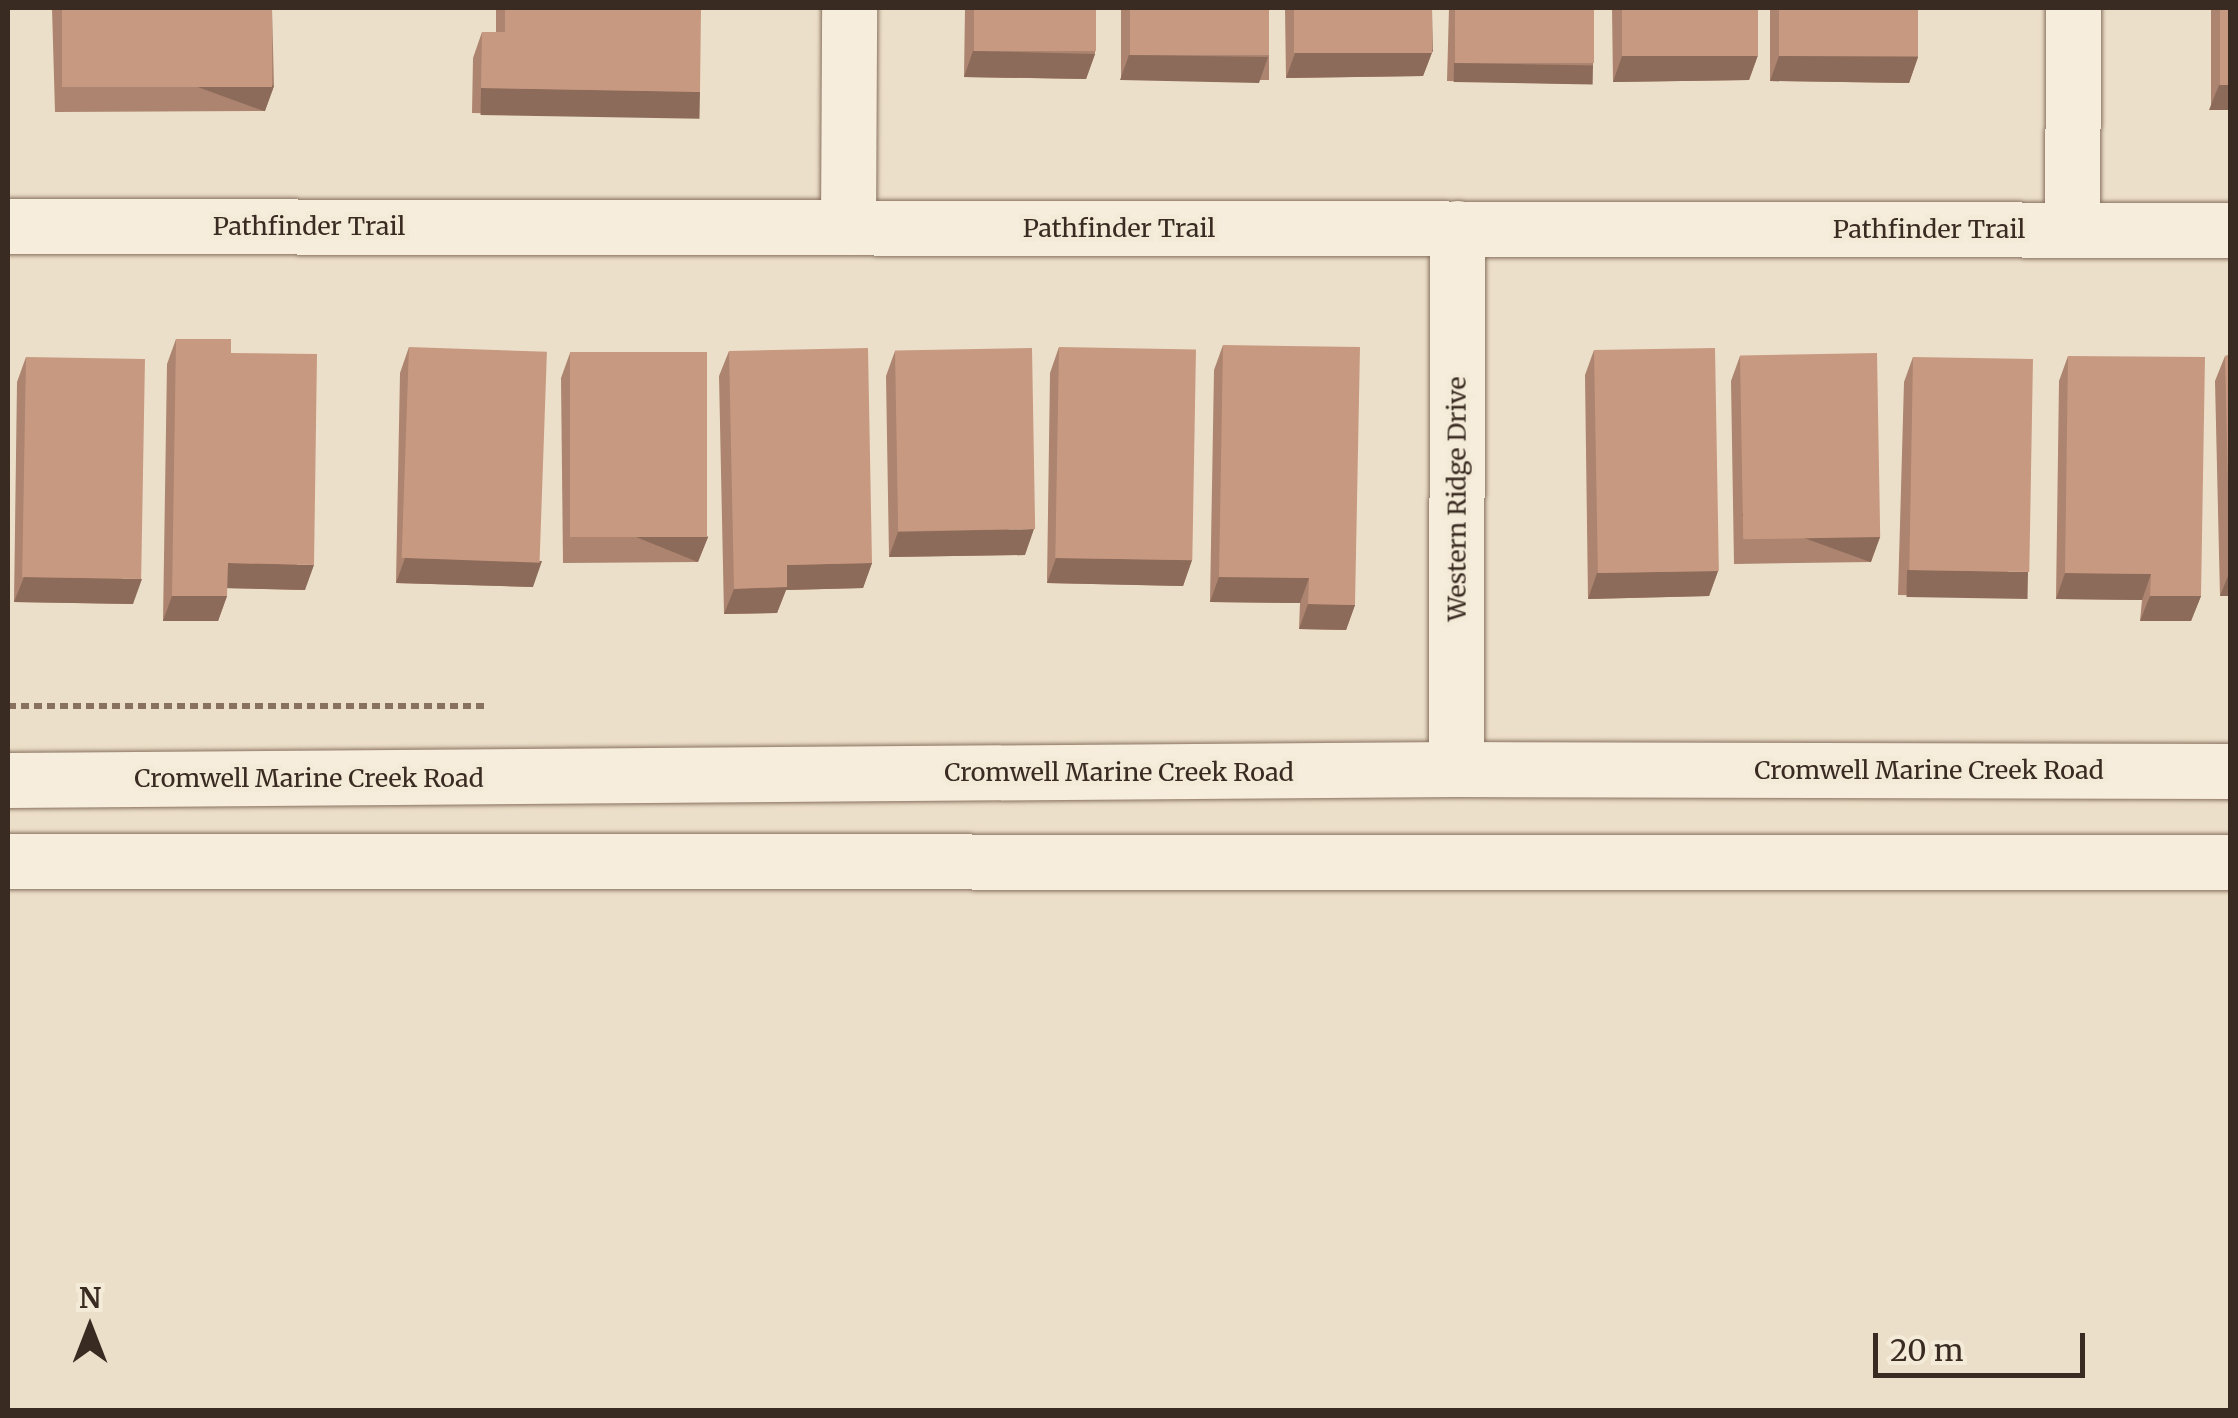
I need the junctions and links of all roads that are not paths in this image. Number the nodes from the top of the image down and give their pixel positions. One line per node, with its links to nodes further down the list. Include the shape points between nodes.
1 (849, 8): 4 (main road)
2 (2073, 8): 6 (main road)
3 (8, 226): 4 (main road, Pathfinder Trail)
4 (848, 227): 5 (main road, Pathfinder Trail)
5 (1458, 228): 6 (main road, Pathfinder Trail); 8 (main road, Western Ridge Drive)
6 (2072, 230): 7 (main road, Pathfinder Trail)
7 (2230, 230)
8 (1456, 769): 9 (main road, Cromwell Marine Creek Road); 10 (main road, Cromwell Marine Creek Road)
9 (2230, 771)
10 (8, 780)
11 (8, 861): 12 (main road)
12 (2230, 862)

